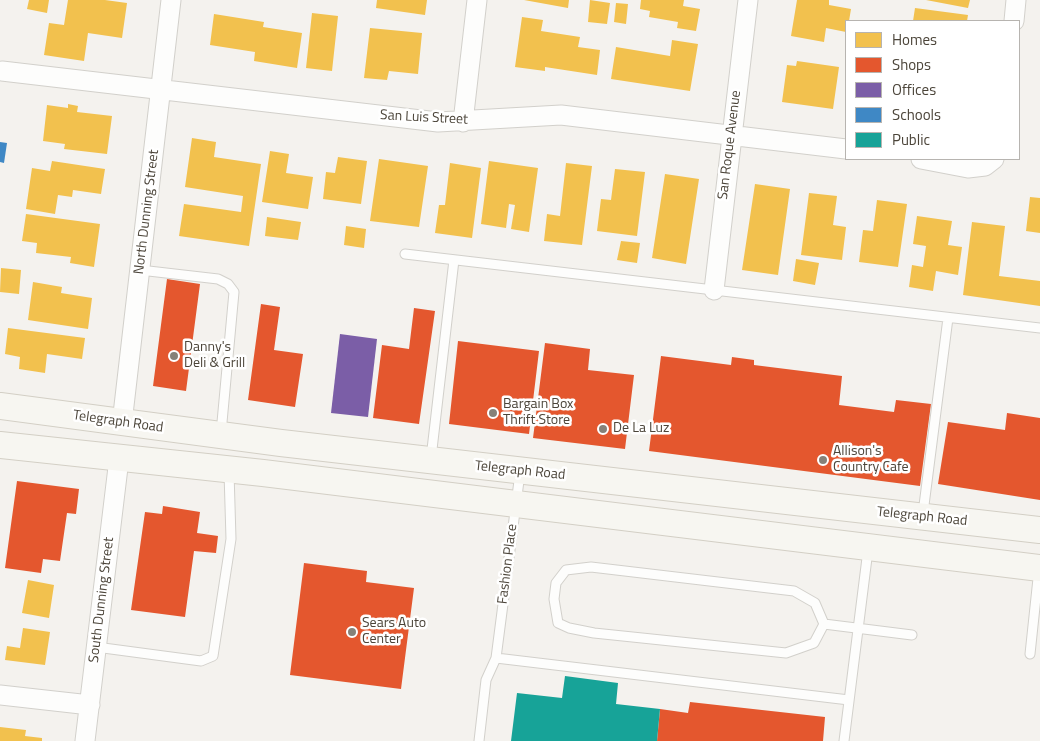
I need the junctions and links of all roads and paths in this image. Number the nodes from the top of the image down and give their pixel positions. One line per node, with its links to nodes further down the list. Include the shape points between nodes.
1 (172, 0): 7 (street, North Dunning Street)
2 (477, 0): 8 (street)
3 (748, 0): 9 (street, San Roque Avenue)
4 (1016, 0): 5 (street)
5 (1014, 20)
6 (2, 71): 7 (street, San Luis Street)
7 (161, 90): 8 (street, San Luis Street); 15 (street, North Dunning Street)
8 (463, 122): 9 (street, San Luis Street, via 561,115)
9 (732, 135): 10 (street, San Luis Street); 16 (street, San Roque Avenue)
10 (845, 149)
11 (926, 160): 12 (street, via 968,168 985,166)
12 (993, 160)
13 (405, 254): 14 (lane)
14 (454, 260): 16 (lane); 26 (lane)
15 (140, 270): 20 (street, North Dunning Street); 22 (lane, via 218,279 234,292)
16 (714, 290): 17 (lane)
17 (948, 318): 18 (lane); 31 (lane)
18 (1040, 328)
19 (0, 406): 20 (main road, Telegraph Road)
20 (122, 423): 21 (main road, via 119,431 100,439); 22 (main road, Telegraph Road)
21 (0, 428)
22 (221, 435): 23 (main road, Telegraph Road)
23 (281, 443): 25 (main road, via 240,454 137,443 123,449); 26 (main road, Telegraph Road)
24 (0, 445): 25 (main road)
25 (119, 459): 27 (main road); 39 (street, South Dunning Street)
26 (431, 460): 28 (main road, Telegraph Road); 29 (main road, via 417,474 370,473)
27 (229, 470): 29 (main road); 39 (lane, via 231,539 212,656 206,660)
28 (520, 471): 30 (lane, Fashion Place); 31 (main road, Telegraph Road)
29 (336, 482): 30 (main road)
30 (516, 504): 33 (main road); 41 (lane, Fashion Place)
31 (922, 517): 32 (main road, Telegraph Road)
32 (1040, 530)
33 (868, 547): 34 (main road); 36 (lane)
34 (1040, 568): 37 (lane)
35 (824, 624): 35 (lane, via 814,643 786,653 569,628 558,623 554,599 556,583 566,570 591,567 794,591 815,603); 36 (lane)
36 (859, 629): 38 (lane); 43 (lane)
37 (1037, 631): 40 (lane)
38 (912, 635)
39 (96, 647): 44 (street, South Dunning Street)
40 (1030, 654)
41 (496, 658): 43 (lane); 46 (lane, Fashion Place, via 486,680)
42 (0, 695): 44 (street)
43 (849, 700): 47 (lane)
44 (90, 705): 45 (street, South Dunning Street)
45 (85, 741)
46 (479, 741)
47 (844, 741)

